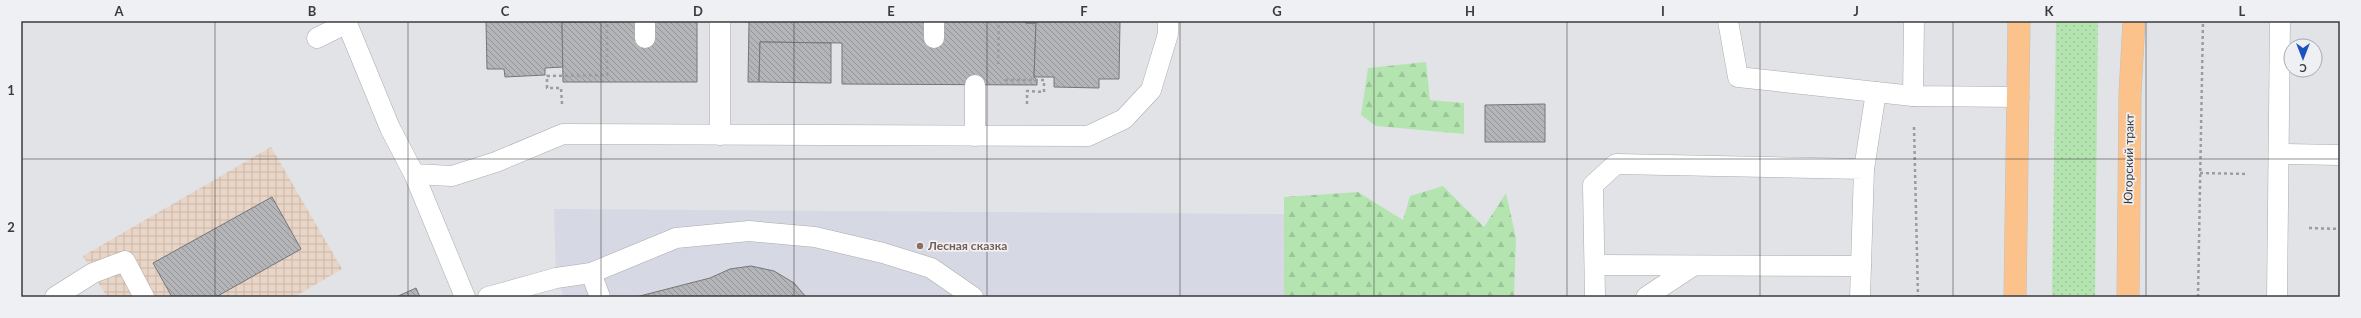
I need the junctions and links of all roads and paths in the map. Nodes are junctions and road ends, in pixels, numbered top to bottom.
1 (606, 21) edge
2 (720, 21) edge
3 (999, 21) edge
4 (1168, 21) edge
5 (1728, 21) edge
6 (1914, 21) edge
7 (2019, 21) edge
8 (2134, 21) edge
9 (2203, 21) edge
10 (2280, 21) edge
11 (347, 22) edge
12 (316, 38) dead end
13 (998, 66) dead end
14 (998, 80) dead end
15 (975, 85) dead end
16 (561, 88) dead end
17 (1027, 91) dead end
18 (1876, 92) junction
19 (1913, 96) junction
20 (2019, 97) junction
21 (720, 135) junction
22 (974, 136) junction
23 (2279, 154) junction
24 (2340, 155) edge
25 (1864, 169) junction
26 (414, 174) junction
27 (2308, 228) dead end
28 (2340, 229) edge
29 (1595, 265) junction
30 (1692, 266) junction
31 (1861, 266) junction
32 (590, 273) junction
33 (55, 297) edge
34 (144, 297) edge
35 (465, 297) edge
36 (488, 297) edge
37 (600, 297) edge
38 (973, 297) edge
39 (1595, 297) edge
40 (1646, 297) edge
41 (1860, 297) edge
42 (1918, 297) edge
43 (2015, 297) edge
44 (2128, 297) edge
45 (2198, 297) edge
46 (2278, 297) edge

1 - 16 path
2 - 21 lane
3 - 13 path
4 - 22 lane
5 - 18 lane
6 - 19 lane
7 - 20 main road
8 - 44 main road, Югорский тракт
9 - 45 path
10 - 23 lane
11 - 12 lane
11 - 26 lane
14 - 17 path
15 - 22 lane
18 - 19 lane
18 - 25 lane
19 - 20 lane
19 - 42 path
20 - 43 main road
21 - 22 lane
21 - 26 lane
23 - 24 lane
23 - 46 lane
25 - 29 lane
25 - 31 lane
26 - 35 lane
27 - 28 path
29 - 30 lane
29 - 39 lane
30 - 31 lane
30 - 40 lane
31 - 41 lane
32 - 36 lane
32 - 37 lane
32 - 38 lane
33 - 34 lane

